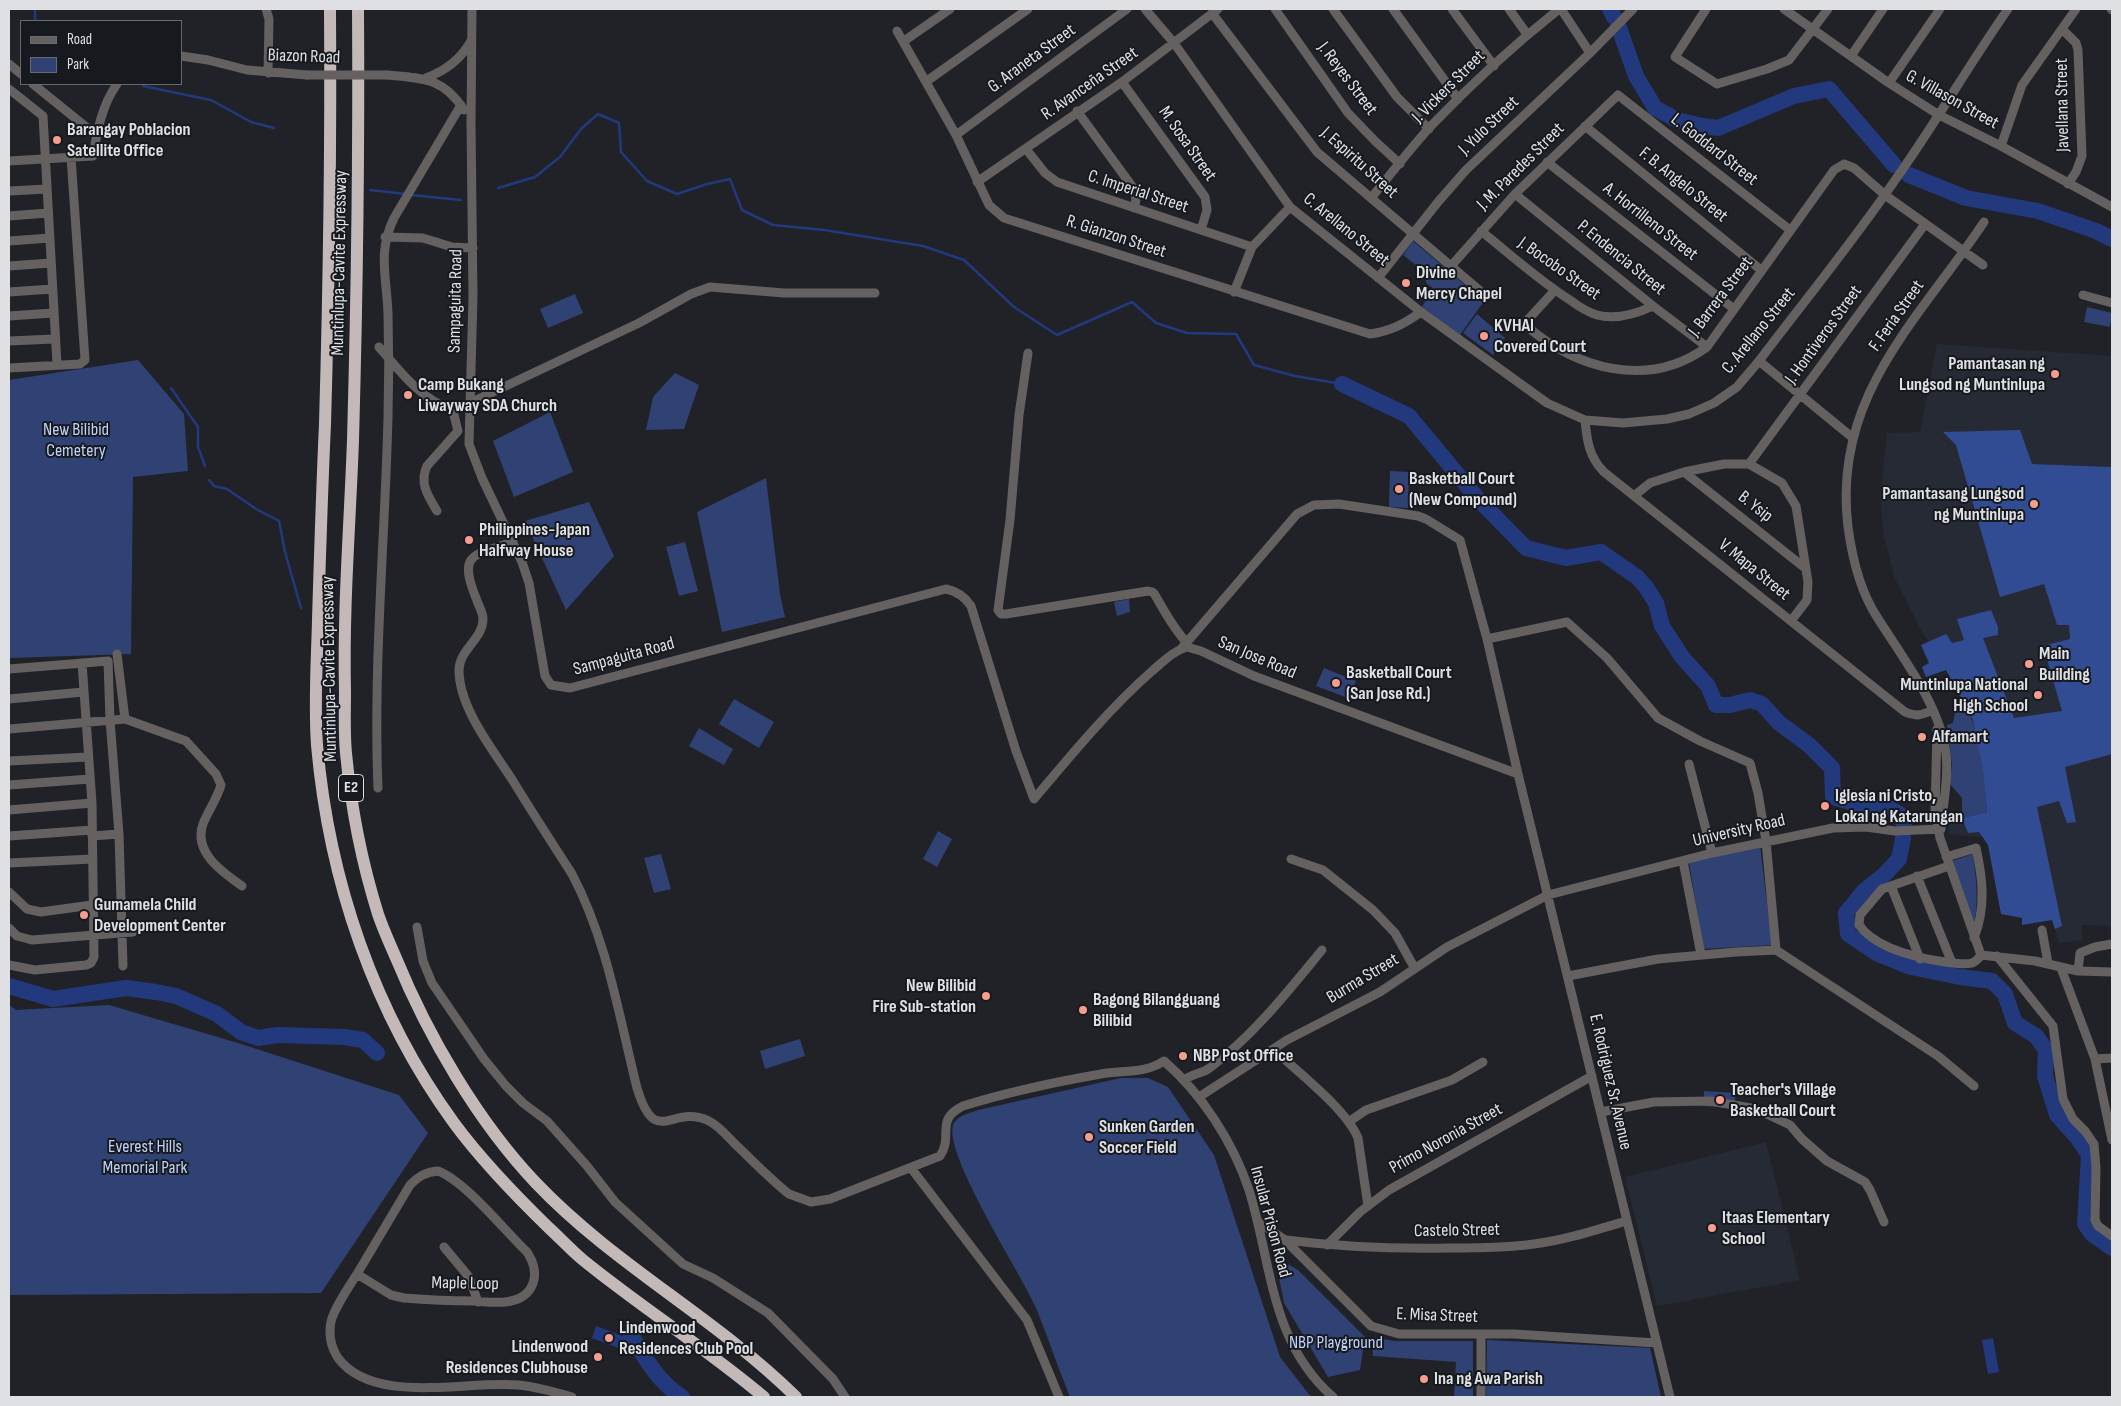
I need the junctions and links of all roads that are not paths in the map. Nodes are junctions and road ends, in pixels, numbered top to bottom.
1 (266, 9) edge
2 (330, 9) edge
3 (358, 9) edge
4 (472, 9) edge
5 (950, 9) edge
6 (1028, 9) edge
7 (1127, 9) edge
8 (1145, 9) edge
9 (1275, 9) edge
10 (1332, 9) edge
11 (1393, 9) edge
12 (1452, 9) edge
13 (1509, 9) edge
14 (1560, 9) edge
15 (1633, 9) edge
16 (1706, 9) edge
17 (1784, 9) edge
18 (1828, 9) edge
19 (1883, 9) edge
20 (1940, 9) edge
21 (2008, 9) edge
22 (2076, 9) edge
23 (1215, 11) edge
24 (2062, 29) junction
25 (1813, 30) junction
26 (897, 31) dead end
27 (1527, 34) junction
28 (472, 38) junction
29 (904, 41) junction
30 (1174, 43) junction
31 (1590, 53) junction
32 (182, 56) edge
33 (1851, 56) junction
34 (9, 64) edge
35 (1494, 66) junction
36 (20, 73) edge
37 (268, 73) junction
38 (426, 78) junction
39 (927, 81) junction
40 (1122, 82) junction
41 (1889, 83) junction
42 (35, 85) edge
43 (116, 85) edge
44 (9, 89) edge
45 (1618, 95) joint
46 (1458, 99) junction
47 (461, 105) junction
48 (1077, 111) junction
49 (1938, 114) junction
50 (471, 123) junction
51 (1585, 126) junction
52 (1428, 129) junction
53 (96, 135) junction
54 (956, 135) junction
55 (2001, 146) junction
56 (1026, 149) junction
57 (71, 157) junction
58 (45, 159) junction
59 (9, 161) edge
60 (1547, 162) junction
61 (1400, 164) junction
62 (977, 182) junction
63 (2068, 184) junction
64 (47, 189) junction
65 (9, 191) edge
66 (1515, 194) junction
67 (1885, 195) junction
68 (1371, 198) junction
69 (1290, 206) junction
70 (2112, 206) edge
71 (1134, 208) junction
72 (48, 214) junction
73 (9, 216) edge
74 (1984, 222) dead end
75 (1925, 224) junction
76 (1201, 230) junction
77 (1790, 230) junction
78 (1481, 231) junction
79 (1414, 233) junction
80 (385, 237) junction
81 (50, 238) junction
82 (9, 241) edge
83 (1252, 247) junction
84 (473, 248) junction
85 (1965, 252) junction
86 (51, 263) junction
87 (1983, 265) dead end
88 (9, 266) edge
89 (1452, 266) junction
90 (1761, 270) junction
91 (1378, 278) junction
92 (52, 289) junction
93 (1555, 290) junction
94 (9, 292) edge
95 (1234, 292) junction
96 (875, 294) dead end
97 (2083, 295) dead end
98 (1486, 296) dead end
99 (2112, 303) edge
100 (1653, 306) junction
101 (1734, 309) junction
102 (1421, 312) junction
103 (53, 313) junction
104 (9, 316) edge
105 (54, 339) junction
106 (9, 341) edge
107 (380, 347) dead end
108 (1708, 347) junction
109 (1028, 353) dead end
110 (388, 357) junction
111 (1759, 361) junction
112 (57, 364) junction
113 (9, 368) edge
114 (1800, 394) junction
115 (471, 403) junction
116 (453, 411) junction
117 (1585, 420) junction
118 (458, 431) junction
119 (470, 435) junction
120 (1853, 438) junction
121 (1749, 464) junction
122 (1684, 472) junction
123 (1635, 495) junction
124 (438, 510) dead end
125 (513, 542) junction
126 (1805, 568) junction
127 (1791, 621) junction
128 (1487, 639) junction
129 (1184, 646) junction
130 (117, 654) dead end
131 (82, 663) junction
132 (9, 668) edge
133 (84, 692) junction
134 (9, 699) edge
135 (1932, 710) junction
136 (110, 720) junction
137 (125, 720) junction
138 (85, 722) junction
139 (9, 729) edge
140 (88, 756) junction
141 (9, 761) edge
142 (1689, 764) dead end
143 (1518, 774) junction
144 (90, 779) junction
145 (9, 785) edge
146 (378, 788) dead end
147 (92, 803) junction
148 (9, 810) edge
149 (1939, 830) junction
150 (92, 833) junction
151 (119, 834) junction
152 (9, 836) edge
153 (1766, 841) junction
154 (1712, 853) junction
155 (93, 859) junction
156 (1291, 859) dead end
157 (1683, 861) junction
158 (1947, 862) junction
159 (9, 863) edge
160 (1918, 876) junction
161 (242, 886) dead end
162 (1890, 886) junction
163 (9, 892) edge
164 (1548, 894) junction
165 (92, 905) junction
166 (417, 927) dead end
167 (9, 928) edge
168 (2042, 930) dead end
169 (134, 932) dead end
170 (121, 934) junction
171 (93, 936) junction
172 (1974, 938) junction
173 (2112, 944) edge
174 (1322, 950) dead end
175 (1776, 950) junction
176 (1701, 955) junction
177 (1981, 955) junction
178 (1997, 956) junction
179 (1920, 958) junction
180 (1952, 963) junction
181 (2048, 963) junction
182 (9, 965) edge
183 (123, 966) dead end
184 (1414, 967) junction
185 (2061, 968) junction
186 (2078, 971) junction
187 (2112, 972) edge
188 (1568, 976) junction
189 (1274, 1049) junction
190 (2095, 1058) junction
191 (2112, 1058) edge
192 (1483, 1062) dead end
193 (1592, 1076) junction
194 (1184, 1080) junction
195 (1974, 1086) dead end
196 (1199, 1097) junction
197 (1601, 1112) junction
198 (1350, 1121) junction
199 (2112, 1140) edge
200 (911, 1168) junction
201 (1368, 1206) junction
202 (1256, 1221) junction
203 (1626, 1221) junction
204 (1884, 1222) dead end
205 (2112, 1236) edge
206 (1285, 1240) junction
207 (1328, 1245) junction
208 (444, 1247) dead end
209 (356, 1274) junction
210 (478, 1302) junction
211 (1482, 1335) junction
212 (1657, 1343) junction
213 (572, 1397) edge
214 (764, 1397) edge
215 (796, 1397) edge
216 (845, 1397) edge
217 (1059, 1397) edge
218 (1333, 1397) edge
219 (1481, 1397) edge
220 (1670, 1397) edge

1 - 37 street
2 - 214 highway, Muntinlupa-Cavite Expressway / E2
3 - 215 highway, Muntinlupa-Cavite Expressway / E2
4 - 28 street, Sampaguita Road
5 - 29 street
6 - 39 street
7 - 54 street, G. Araneta Street
8 - 30 street, C. Arellano Street
9 - 61 street, J. Reyes Street
10 - 52 street
11 - 46 street
12 - 35 street
13 - 27 street
14 - 27 street, J. Vickers Street
14 - 31 street
15 - 31 street, J. Yulo Street
16 - 25 street
17 - 25 street, G. Villason Street
18 - 25 street
19 - 33 street
20 - 41 street
21 - 49 street, C. Arellano Street
22 - 24 street
23 - 30 street, R. Avanceña Street
23 - 68 street, J. Espiritu Street
24 - 55 street
24 - 63 street, Javellana Street
25 - 33 street, G. Villason Street
26 - 29 street, R. Gianzon Street
27 - 35 street, J. Vickers Street
28 - 38 street
28 - 50 street, Sampaguita Road
29 - 39 street, R. Gianzon Street
30 - 40 street, R. Avanceña Street
30 - 69 street, C. Arellano Street
31 - 79 street, J. Yulo Street
32 - 37 street, Biazon Road
33 - 41 street, G. Villason Street
34 - 36 street
35 - 46 street, J. Vickers Street
37 - 38 street, Biazon Road, bridge
38 - 47 street
39 - 54 street, R. Gianzon Street
40 - 48 street, R. Avanceña Street
40 - 76 street, M. Sosa Street
41 - 49 street, G. Villason Street
42 - 53 street
43 - 53 street
44 - 58 street
45 - 51 street, J. M. Paredes Street
45 - 77 street, L. Goddard Street
46 - 52 street, J. Vickers Street
47 - 50 street
47 - 80 street
48 - 56 street, R. Avanceña Street
48 - 71 street
49 - 55 street, G. Villason Street
49 - 67 street, C. Arellano Street
50 - 84 street, Sampaguita Road
51 - 60 street, J. M. Paredes Street
51 - 90 street, F. B. Angelo Street
52 - 61 street, J. Vickers Street
53 - 57 street
54 - 62 street, R. Gianzon Street
55 - 63 street, G. Villason Street
56 - 62 street, R. Avanceña Street
56 - 71 street, C. Imperial Street
57 - 58 street
57 - 112 street
58 - 59 street
58 - 64 street
60 - 66 street, J. M. Paredes Street
60 - 101 street, A. Horrilleno Street
61 - 68 street, J. Vickers Street
62 - 95 street, R. Gianzon Street
63 - 70 street, G. Villason Street
64 - 65 street
64 - 72 street
66 - 78 street, J. M. Paredes Street
66 - 100 street, P. Endencia Street
67 - 75 street
67 - 77 street, J. Barrera Street
67 - 111 street, C. Arellano Street
68 - 79 street, J. Espiritu Street
69 - 83 street
69 - 91 street, C. Arellano Street
71 - 76 street, C. Imperial Street
72 - 73 street
72 - 81 street
74 - 85 street, F. Feria Street
75 - 85 street
75 - 114 street, J. Hontiveros Street
76 - 83 street, C. Imperial Street
77 - 90 street, J. Barrera Street
78 - 89 street, J. M. Paredes Street
78 - 93 street, J. Bocobo Street
79 - 89 street, J. Espiritu Street
79 - 91 street, J. Yulo Street
80 - 84 street
80 - 110 street
81 - 82 street
81 - 86 street
83 - 95 street
84 - 115 street, Sampaguita Road
85 - 87 street
85 - 120 street, F. Feria Street
86 - 88 street
86 - 92 street
89 - 98 street, J. Espiritu Street
90 - 101 street, J. Barrera Street
91 - 102 street, C. Arellano Street
92 - 94 street
92 - 103 street
93 - 100 street, J. Bocobo Street
93 - 108 street, J. Barrera Street
95 - 102 street, R. Gianzon Street
96 - 115 street
97 - 99 street
100 - 108 street, P. Endencia Street
101 - 108 street, J. Barrera Street
102 - 117 street, C. Arellano Street
103 - 104 street
103 - 105 street
105 - 106 street
105 - 112 street
107 - 110 street
109 - 129 street
110 - 116 street
110 - 146 street
111 - 114 street
111 - 117 street, C. Arellano Street
112 - 113 street
114 - 120 street
114 - 121 street, J. Hontiveros Street
115 - 116 street
115 - 119 street, Sampaguita Road
116 - 118 street
117 - 123 street, V. Mapa Street
118 - 119 street
118 - 124 street
119 - 125 street, Sampaguita Road
120 - 135 street, F. Feria Street
121 - 122 street
121 - 126 street
122 - 123 street
122 - 126 street, B. Ysip
123 - 127 street, V. Mapa Street
125 - 129 street, Sampaguita Road
125 - 200 street
126 - 127 street
127 - 135 street, V. Mapa Street
128 - 129 street, E. Rodriguez Sr. Avenue
128 - 143 street, E. Rodriguez Sr. Avenue
128 - 153 street
129 - 143 street, San Jose Road
130 - 137 street
131 - 132 street
131 - 133 street
131 - 136 street
133 - 134 street
133 - 138 street
135 - 149 street, F. Feria Street
136 - 137 street
136 - 138 street
136 - 151 street
137 - 161 street
138 - 139 street
138 - 140 street
140 - 141 street
140 - 144 street
142 - 154 street
143 - 164 street, E. Rodriguez Sr. Avenue
144 - 145 street
144 - 147 street
147 - 148 street
147 - 150 street
149 - 153 street, University Road
149 - 158 street
150 - 151 street
150 - 152 street
150 - 155 street
151 - 170 street
153 - 154 street, University Road
153 - 175 street
154 - 157 street, University Road
155 - 159 street
155 - 165 street
156 - 184 street
157 - 164 street, University Road
157 - 176 street
158 - 160 street
158 - 172 street
158 - 172 street
160 - 162 street
160 - 180 street
162 - 179 street
162 - 179 street
163 - 165 street
164 - 184 street, Burma Street
164 - 188 street, E. Rodriguez Sr. Avenue
165 - 171 street
166 - 216 street
167 - 171 street
168 - 181 street
169 - 170 street
170 - 171 street
170 - 183 street
171 - 182 street
172 - 177 street
173 - 186 street
174 - 194 street
175 - 176 street
175 - 195 street
176 - 188 street
177 - 178 street
177 - 180 street
178 - 181 street
178 - 205 street
179 - 180 street
181 - 185 street
184 - 189 street, Burma Street
185 - 186 street
185 - 190 street
186 - 187 street
188 - 193 street, E. Rodriguez Sr. Avenue
189 - 196 street, Burma Street
189 - 198 street
190 - 191 street
190 - 199 street
192 - 198 street
193 - 197 street, E. Rodriguez Sr. Avenue
193 - 201 street, Primo Noronia Street
194 - 196 street, Insular Prison Road
194 - 200 street, Insular Prison Road
196 - 202 street, Insular Prison Road
197 - 203 street, E. Rodriguez Sr. Avenue
197 - 204 street
198 - 201 street
200 - 217 street
201 - 207 street, Primo Noronia Street
202 - 206 street, E. Misa Street
202 - 218 street, Insular Prison Road
203 - 207 street, Castelo Street
203 - 212 street, E. Rodriguez Sr. Avenue
206 - 207 street, Castelo Street
206 - 211 street, E. Misa Street
208 - 210 street
209 - 210 street, Maple Loop
209 - 210 street, Maple Loop
209 - 213 street
211 - 212 street, E. Misa Street
211 - 219 street
212 - 220 street, E. Rodriguez Sr. Avenue

